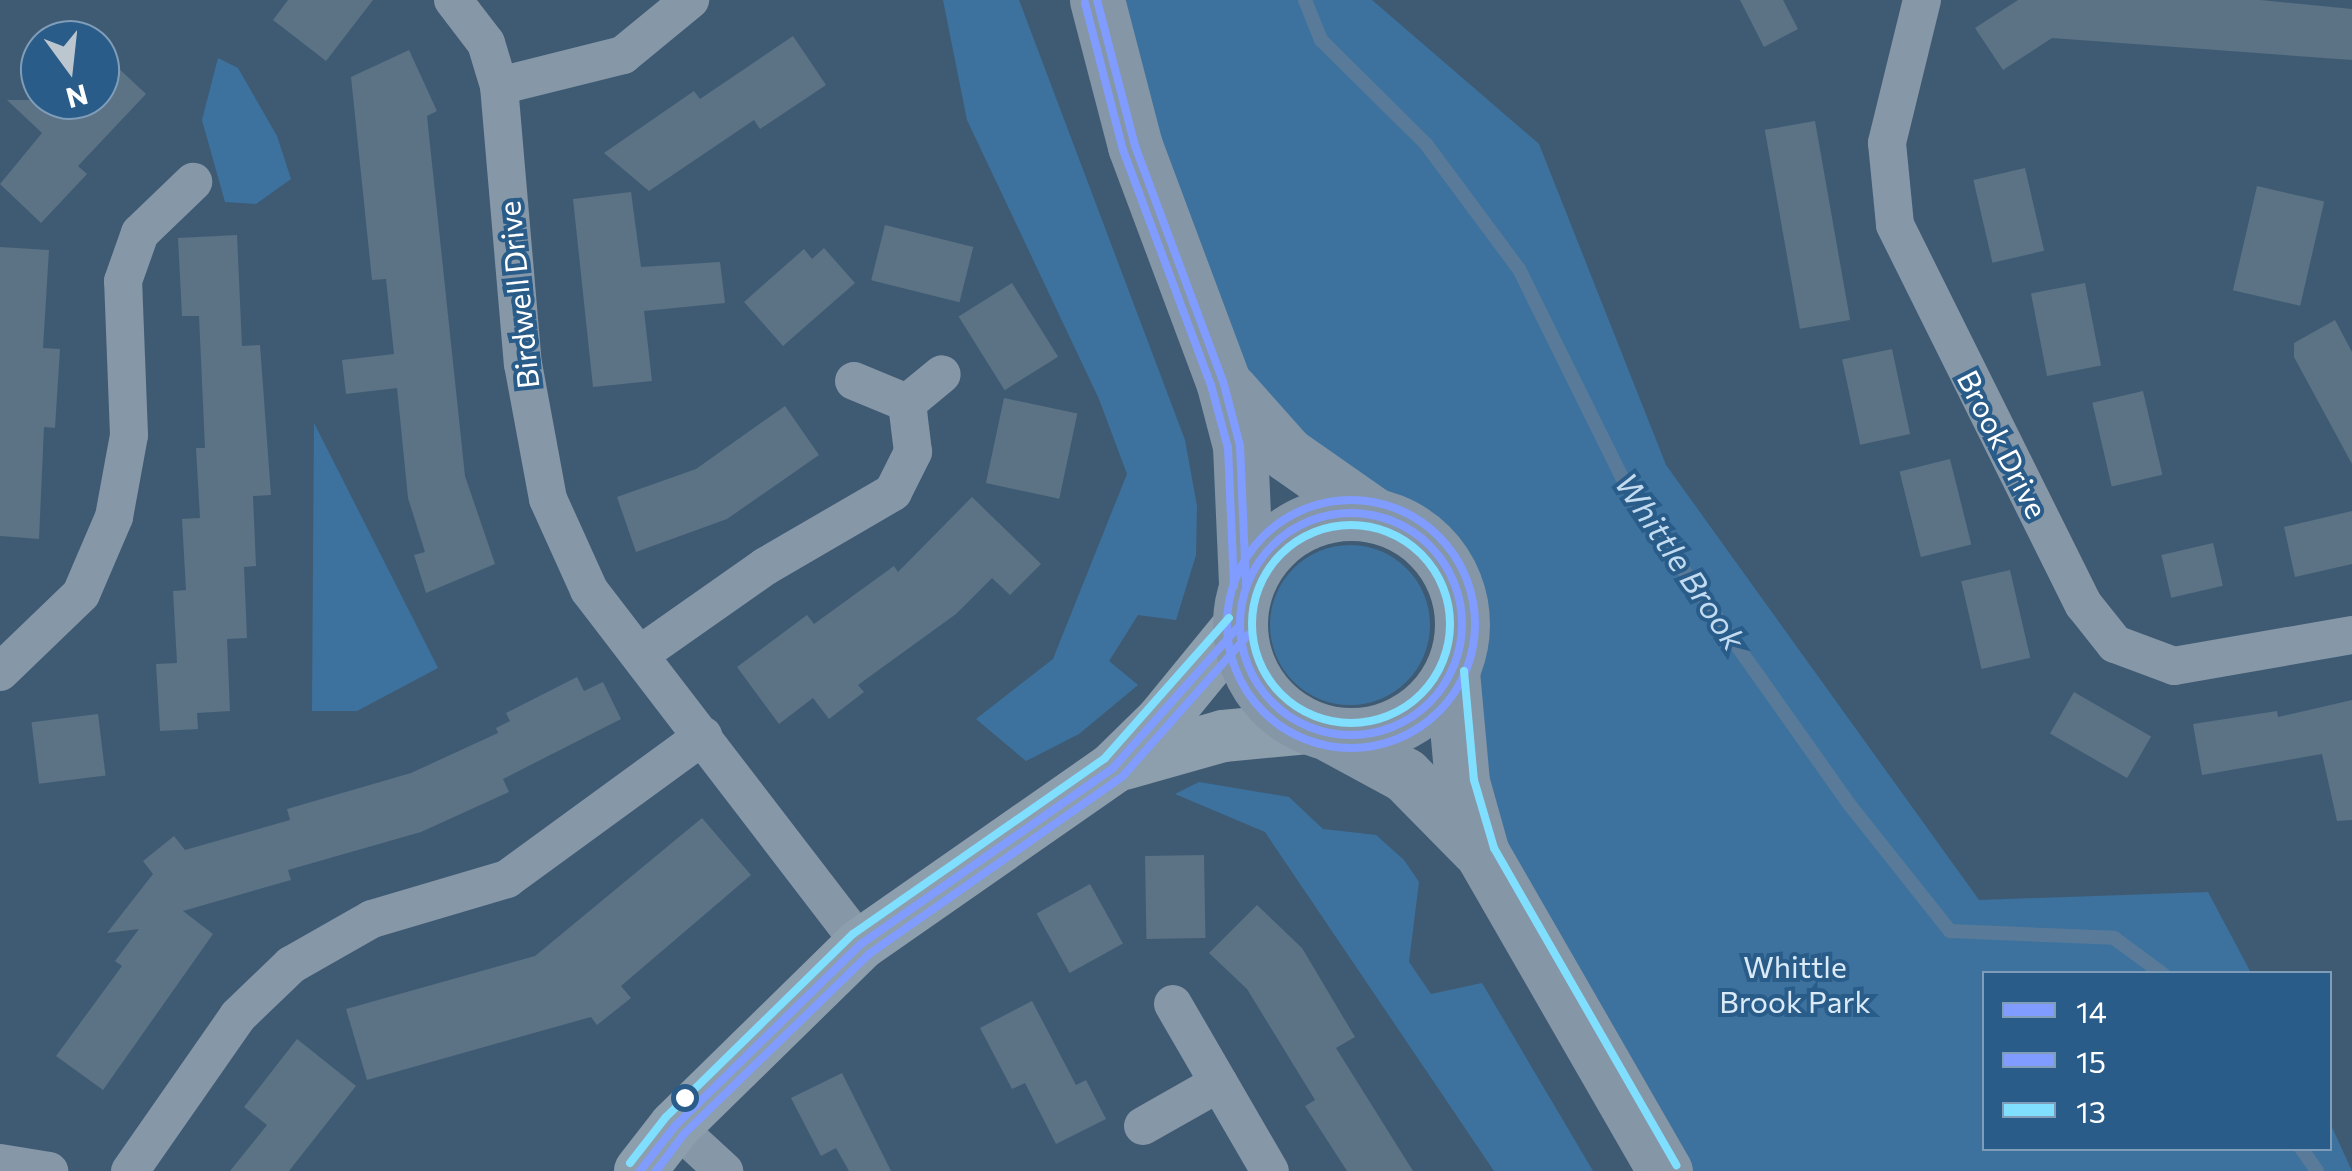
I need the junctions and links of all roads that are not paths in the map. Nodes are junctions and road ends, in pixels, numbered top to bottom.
1 (453, 0) edge
2 (690, 0) edge
3 (1096, 0) edge
4 (1922, 0) edge
5 (499, 86) junction
6 (193, 182) dead end
7 (942, 374) dead end
8 (854, 381) dead end
9 (1223, 381) junction
10 (907, 403) junction
11 (1374, 515) junction
12 (1242, 606) junction
13 (2352, 635) edge
14 (642, 653) junction
15 (0, 672) edge
16 (1452, 672) junction
17 (1320, 732) junction
18 (703, 736) junction
19 (1113, 768) junction
20 (1482, 853) junction
21 (861, 944) junction
22 (1173, 1004) dead end
23 (1219, 1083) junction
24 (676, 1126) junction
25 (1143, 1126) dead end
26 (0, 1163) edge
27 (49, 1171) edge
28 (130, 1171) edge
29 (640, 1171) edge
30 (724, 1171) edge
31 (1270, 1171) edge
32 (1666, 1171) edge

1 - 5 street, Birdwell Drive
2 - 5 street
3 - 9 main road
4 - 13 street, Brook Drive
5 - 14 street, Birdwell Drive
6 - 15 street
7 - 10 street
8 - 10 street
9 - 11 main road
9 - 12 main road
10 - 14 street
11 - 12 main road
11 - 16 main road
12 - 17 main road
12 - 19 street
14 - 18 street, Birdwell Drive
16 - 17 main road
16 - 20 main road
17 - 19 street
17 - 20 main road
18 - 21 street, Birdwell Drive
18 - 28 street
19 - 21 street
20 - 32 main road
21 - 24 street
22 - 23 street
23 - 25 street
23 - 31 street
24 - 29 street
24 - 30 street
26 - 27 street

